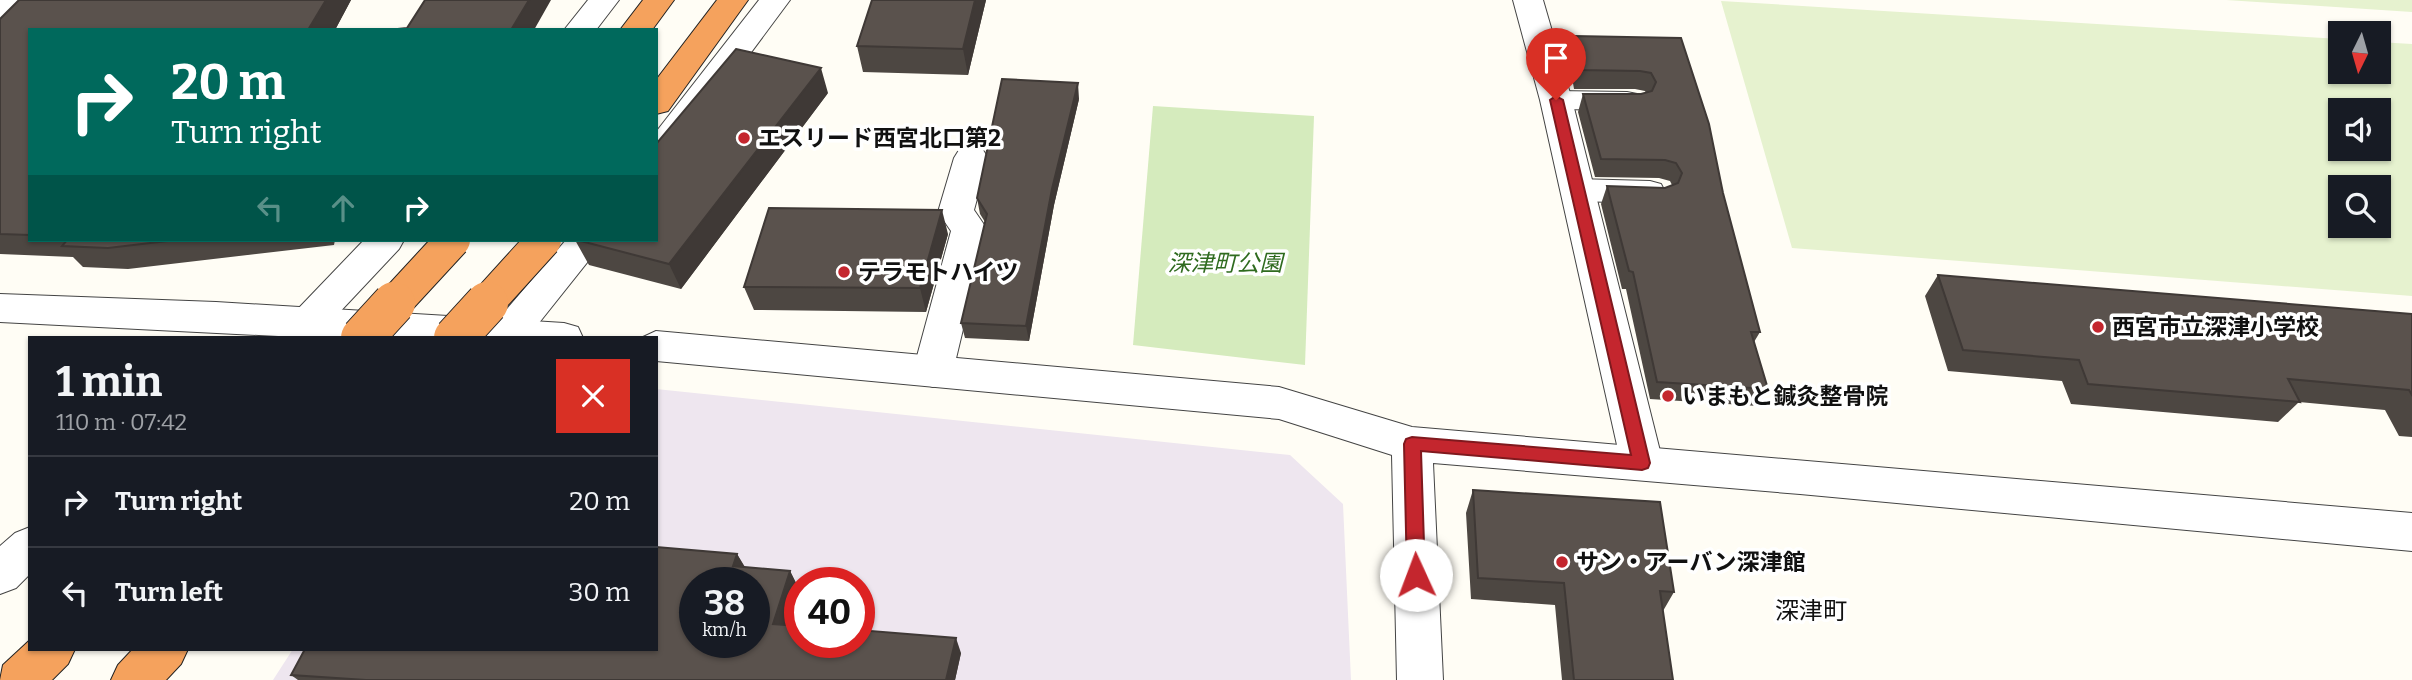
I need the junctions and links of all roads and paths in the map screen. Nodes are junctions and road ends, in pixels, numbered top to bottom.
1 (13, 0) edge
2 (659, 0) edge
3 (733, 0) edge
4 (775, 0) edge
5 (1528, 0) edge
6 (0, 14) edge
7 (637, 28) edge
8 (658, 100) edge
9 (1556, 100) junction
10 (1634, 101) edge
11 (658, 153) edge
12 (971, 158) dead end
13 (1576, 190) junction
14 (1658, 192) edge
15 (384, 242) edge
16 (451, 242) edge
17 (542, 242) edge
18 (585, 242) edge
19 (0, 308) edge
20 (307, 322) junction
21 (209, 327) edge
22 (509, 333) junction
23 (364, 336) edge
24 (457, 336) edge
25 (542, 336) edge
26 (658, 346) edge
27 (933, 372) junction
28 (1412, 444) junction
29 (1642, 463) junction
30 (2412, 532) edge
31 (28, 548) edge
32 (0, 574) edge
33 (50, 651) edge
34 (163, 651) edge
35 (19, 680) edge
36 (134, 680) edge
37 (1420, 680) edge

1 - 6 street
2 - 7 highway
3 - 8 highway
4 - 11 street
5 - 9 street
9 - 10 lane
9 - 13 street
12 - 27 street
13 - 14 lane
13 - 29 street
15 - 20 street
16 - 23 highway, bridge
17 - 24 highway, bridge
18 - 22 street
19 - 21 street
20 - 21 street
20 - 22 street
22 - 25 street
26 - 27 street
27 - 28 street
28 - 29 street
28 - 37 street
29 - 30 street
31 - 32 street
33 - 35 highway
34 - 36 highway

